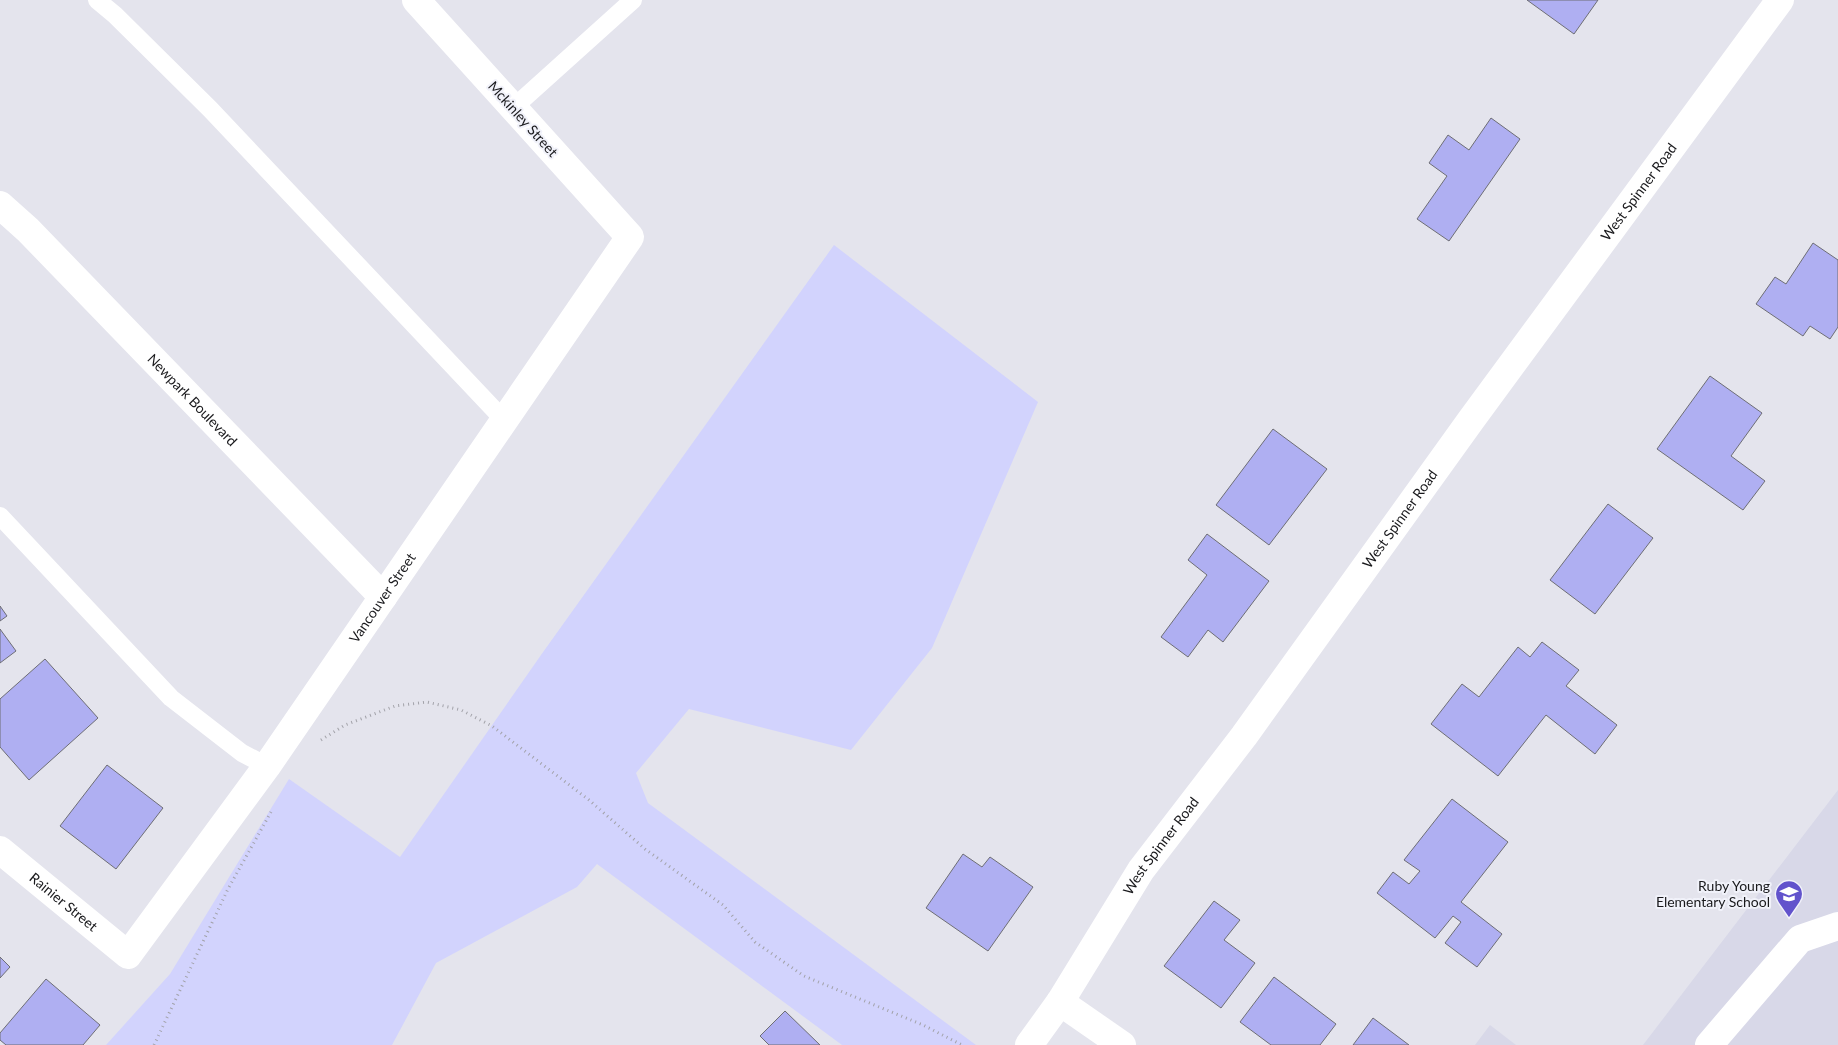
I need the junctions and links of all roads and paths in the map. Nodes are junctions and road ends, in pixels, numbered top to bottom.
1 (97, 0) edge
2 (416, 0) edge
3 (633, 0) edge
4 (1780, 0) edge
5 (513, 108) junction
6 (0, 205) edge
7 (630, 237) joint
8 (504, 420) junction
9 (0, 516) edge
10 (383, 597) junction
11 (320, 740) dead end
12 (267, 766) junction
13 (276, 804) dead end
14 (0, 850) edge
15 (1838, 926) edge
16 (128, 955) joint
17 (1060, 1002) junction
18 (154, 1045) edge
19 (962, 1045) edge
20 (1029, 1045) edge
21 (1122, 1045) edge
22 (1708, 1045) edge

1 - 8 lane
2 - 5 street, Mckinley Street
3 - 5 lane
4 - 17 street, West Spinner Road
5 - 7 street, Mckinley Street
6 - 10 street, Newpark Boulevard
7 - 8 street, Vancouver Street
8 - 10 street, Vancouver Street
9 - 12 lane
10 - 12 street, Vancouver Street
11 - 19 path
12 - 16 street, Vancouver Street
13 - 18 path
14 - 16 street, Rainier Street
15 - 22 street
17 - 20 street, West Spinner Road
17 - 21 street

